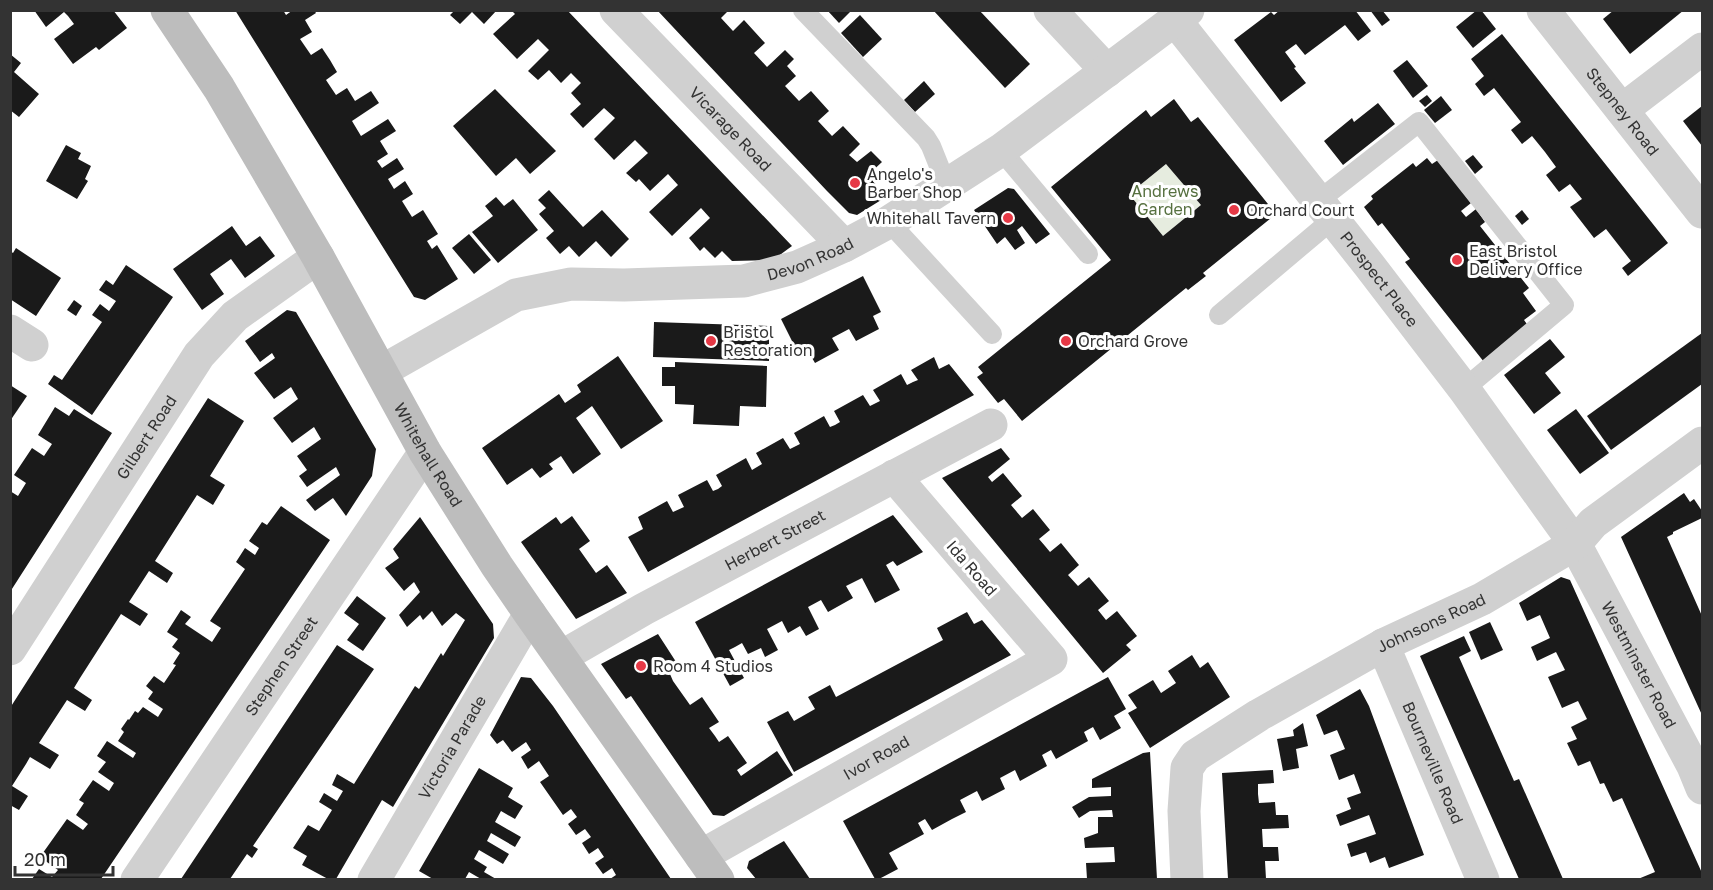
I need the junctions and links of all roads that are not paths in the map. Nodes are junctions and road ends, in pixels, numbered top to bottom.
1 (167, 10) edge
2 (616, 10) edge
3 (803, 10) edge
4 (1050, 10) edge
5 (1543, 10) edge
6 (1182, 15) edge
7 (1702, 49) edge
8 (1107, 71) junction
9 (1622, 110) junction
10 (1001, 150) junction
11 (946, 186) junction
12 (1326, 210) junction
13 (1702, 212) edge
14 (889, 222) junction
15 (844, 246) junction
16 (1088, 254) dead end
17 (318, 257) junction
18 (1219, 315) dead end
19 (992, 334) dead end
20 (382, 371) junction
21 (1464, 388) junction
22 (991, 425) dead end
23 (1702, 443) edge
24 (425, 452) junction
25 (894, 476) junction
26 (1575, 544) junction
27 (530, 614) junction
28 (15, 632) edge
29 (1383, 645) junction
30 (561, 657) junction
31 (1051, 659) joint
32 (1699, 772) edge
33 (709, 868) edge
34 (137, 879) edge
35 (374, 879) edge
36 (1187, 879) edge
37 (1483, 879) edge

1 - 17 main road, Whitehall Road
2 - 15 street, Vicarage Road
3 - 11 lane
4 - 8 street
5 - 9 street, Stepney Road
6 - 8 street, Devon Road
6 - 12 street, Prospect Place
7 - 9 street
8 - 10 street, Devon Road
9 - 13 street, Stepney Road
10 - 11 street, Devon Road
10 - 16 lane
11 - 14 street, Devon Road
12 - 18 lane
12 - 21 street, Prospect Place
12 - 21 lane
14 - 15 street, Devon Road
14 - 19 lane
15 - 20 street, Devon Road
17 - 20 main road, Whitehall Road
17 - 28 street, Gilbert Road
20 - 24 main road, Whitehall Road
21 - 26 street, Prospect Place
22 - 25 street, Herbert Street
23 - 26 street, Johnsons Road
24 - 27 main road, Whitehall Road
24 - 34 street, Stephen Street
25 - 30 street, Herbert Street
25 - 31 street, Ida Road
26 - 29 street, Johnsons Road
26 - 32 street, Westminster Road
27 - 30 main road, Whitehall Road
27 - 35 street, Victoria Parade
29 - 36 street, Johnsons Road
29 - 37 street, Bourneville Road
30 - 33 main road, Whitehall Road
31 - 33 street, Ivor Road

